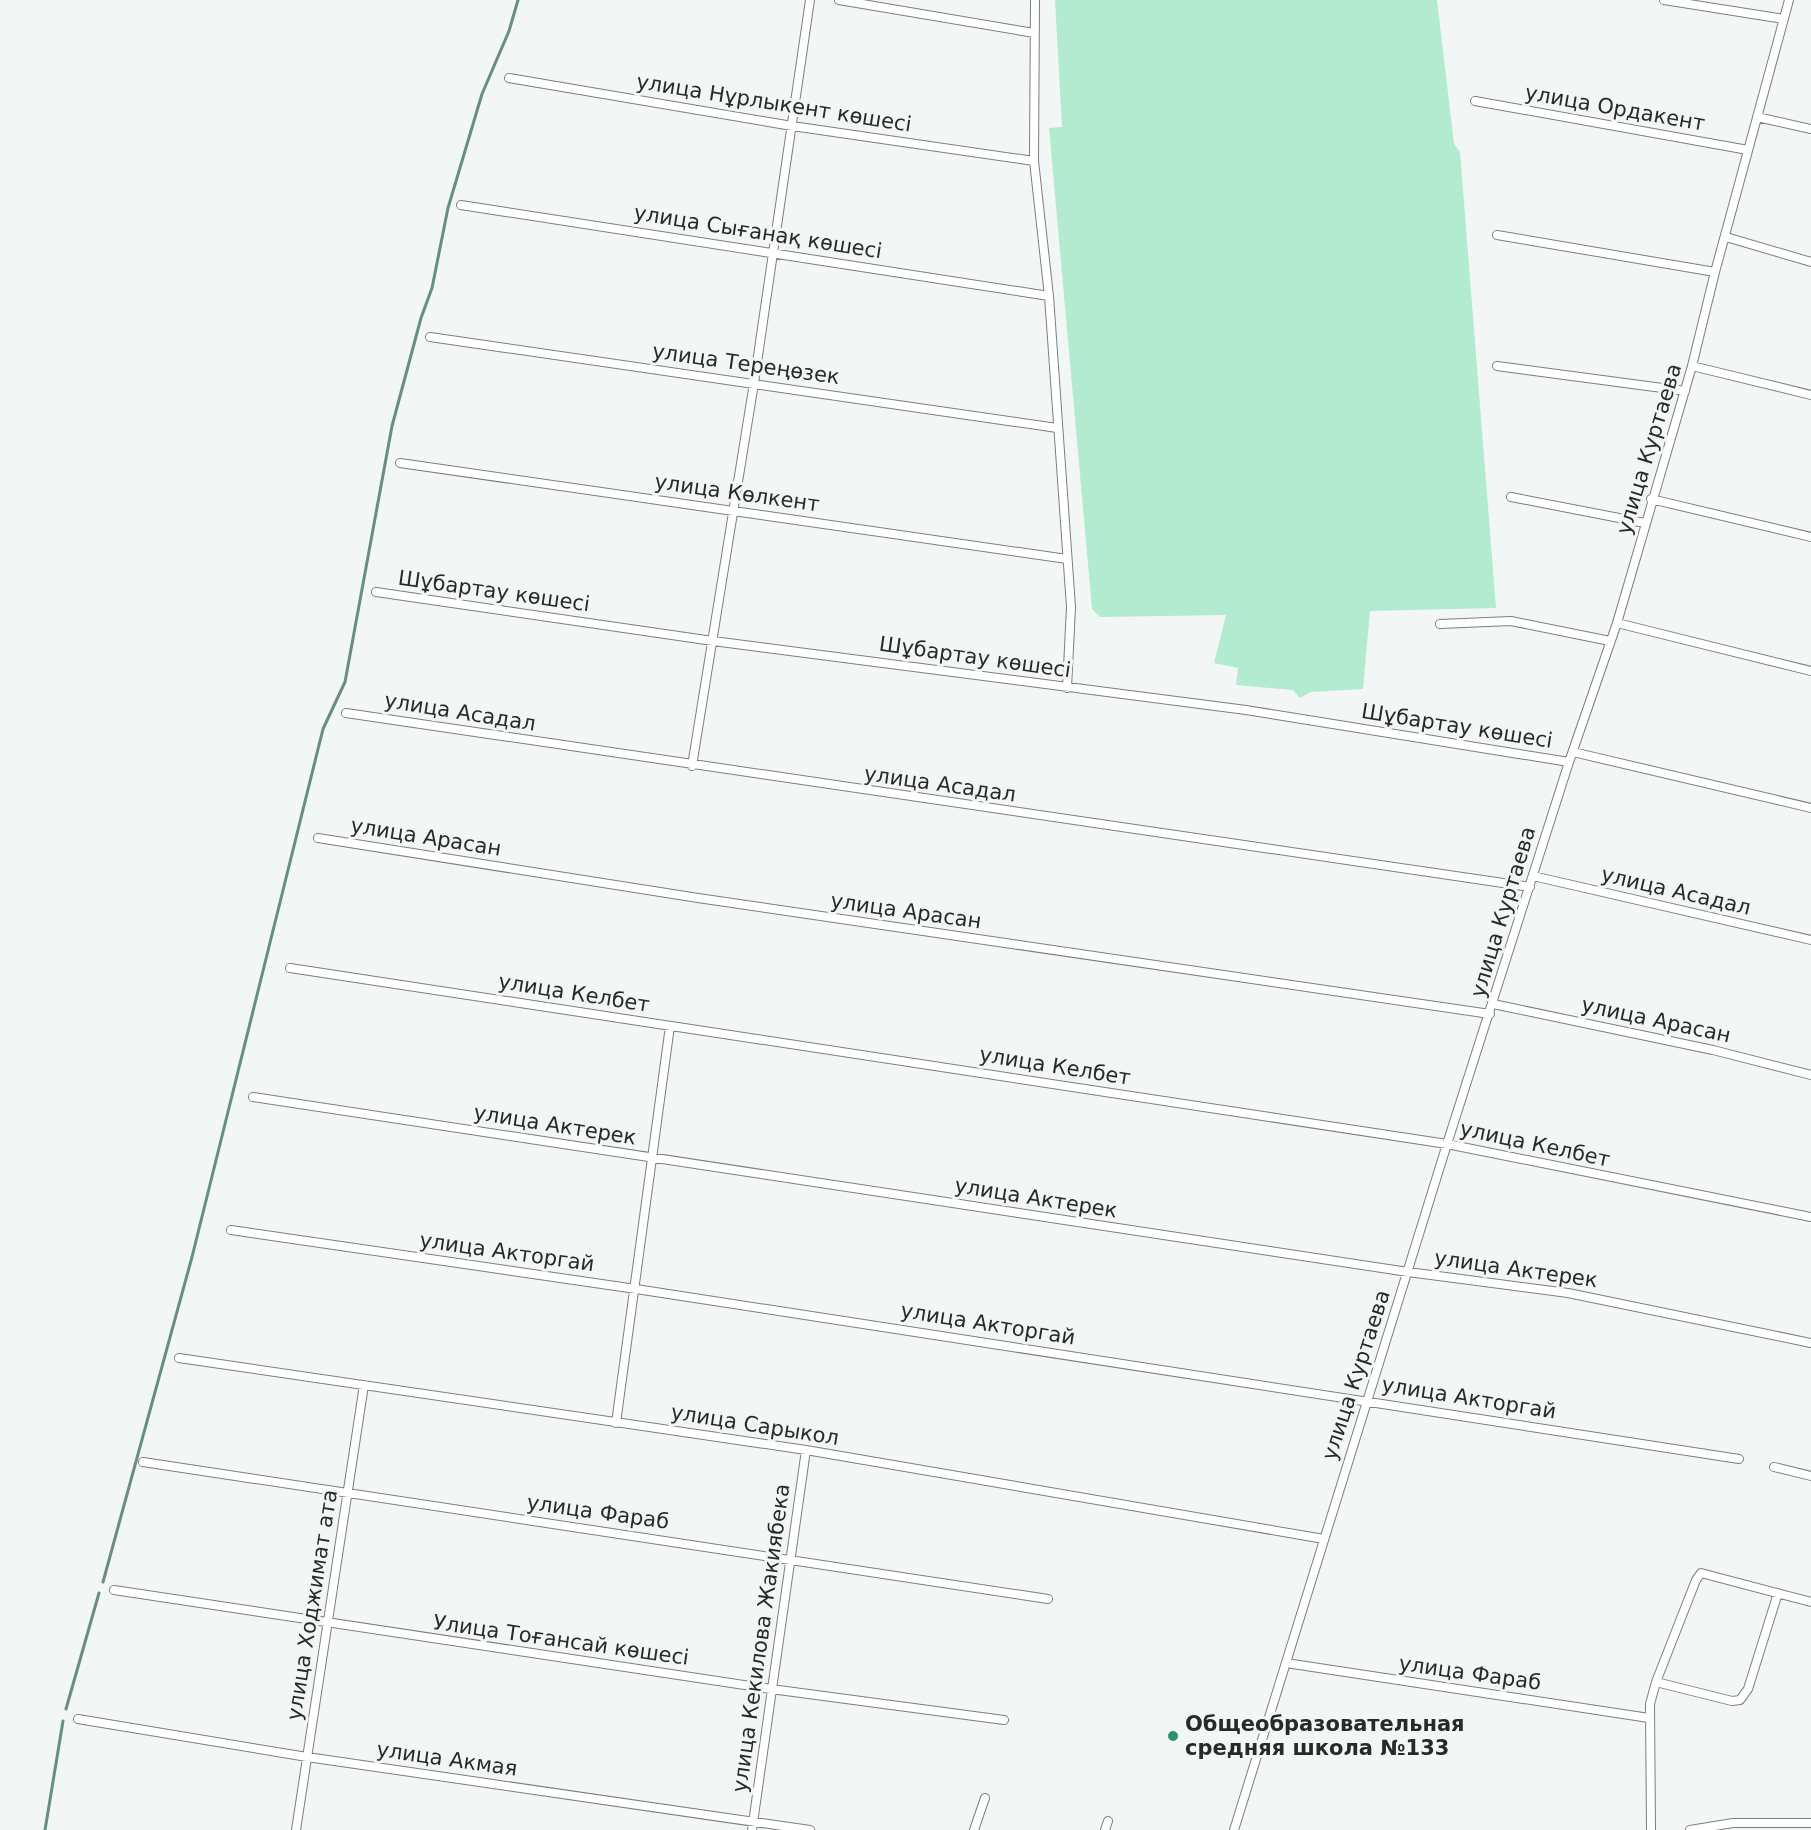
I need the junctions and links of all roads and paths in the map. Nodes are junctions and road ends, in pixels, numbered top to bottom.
1 (810, 0) edge
2 (839, 0) edge
3 (1035, 0) edge
4 (1664, 0) edge
5 (1789, 0) edge
6 (1784, 19) junction
7 (1034, 33) junction
8 (509, 78) dead end
9 (1474, 101) dead end
10 (1757, 117) junction
11 (792, 126) junction
12 (1811, 129) edge
13 (1748, 150) junction
14 (1034, 161) junction
15 (461, 205) dead end
16 (1497, 235) dead end
17 (1726, 237) junction
18 (773, 253) junction
19 (1811, 262) edge
20 (1715, 272) junction
21 (1049, 296) junction
22 (430, 337) dead end
23 (1497, 366) dead end
24 (1692, 366) junction
25 (754, 384) junction
26 (1685, 391) junction
27 (1811, 395) edge
28 (1057, 428) junction
29 (400, 463) dead end
30 (1511, 497) dead end
31 (1651, 499) junction
32 (734, 511) junction
33 (1645, 523) junction
34 (1811, 537) edge
35 (1067, 559) junction
36 (376, 592) dead end
37 (1617, 623) junction
38 (1440, 624) dead end
39 (713, 640) junction
40 (1610, 641) junction
41 (1811, 670) edge
42 (1067, 688) junction
43 (346, 713) dead end
44 (1573, 752) junction
45 (1569, 762) junction
46 (692, 766) junction
47 (1811, 808) edge
48 (318, 838) dead end
49 (1533, 876) junction
50 (1530, 888) junction
51 (1811, 940) edge
52 (290, 968) dead end
53 (1493, 1004) junction
54 (1490, 1014) junction
55 (670, 1026) junction
56 (1811, 1075) edge
57 (253, 1096) dead end
58 (1447, 1144) junction
59 (652, 1158) junction
60 (1811, 1217) edge
61 (231, 1230) dead end
62 (1408, 1272) junction
63 (636, 1289) junction
64 (1811, 1343) edge
65 (179, 1358) dead end
66 (364, 1385) junction
67 (1366, 1401) junction
68 (616, 1423) junction
69 (806, 1450) junction
70 (1739, 1459) dead end
71 (143, 1462) dead end
72 (1774, 1467) dead end
73 (1811, 1476) edge
74 (348, 1493) junction
75 (1324, 1539) junction
76 (790, 1558) junction
77 (114, 1590) dead end
78 (1778, 1593) junction
79 (1048, 1599) dead end
80 (1811, 1602) edge
81 (329, 1623) junction
82 (1286, 1664) junction
83 (1656, 1682) junction
84 (771, 1689) junction
85 (1650, 1718) junction
86 (78, 1719) dead end
87 (1004, 1720) dead end
88 (307, 1757) junction
89 (985, 1798) dead end
90 (1108, 1821) dead end
91 (1811, 1823) edge
92 (752, 1826) edge
93 (296, 1830) edge
94 (810, 1830) edge
95 (974, 1830) edge
96 (1105, 1830) edge
97 (1234, 1830) edge
98 (1650, 1830) edge
99 (1689, 1830) edge

1 - 11 street
2 - 7 street
3 - 7 street
4 - 6 street
5 - 6 street, улица Куртаева
6 - 10 street, улица Куртаева
7 - 14 street
8 - 11 street, улица Нұрлыкент көшесі
9 - 13 street, улица Ордакент
10 - 12 street
10 - 13 street, улица Куртаева
11 - 14 street, улица Нұрлыкент көшесі
11 - 18 street
13 - 17 street, улица Куртаева
14 - 21 street
15 - 18 street, улица Сығанақ көшесі
16 - 20 street
17 - 19 street
17 - 20 street, улица Куртаева
18 - 21 street, улица Сығанақ көшесі
18 - 25 street
20 - 24 street, улица Куртаева
21 - 28 street
22 - 25 street, улица Тереңөзек
23 - 26 street
24 - 26 street, улица Куртаева
24 - 27 street
25 - 28 street, улица Тереңөзек
25 - 32 street
26 - 31 street, улица Куртаева
28 - 35 street
29 - 32 street, улица Көлкент
30 - 33 street
31 - 33 street, улица Куртаева
31 - 34 street
32 - 35 street, улица Көлкент
32 - 39 street
33 - 37 street, улица Куртаева
35 - 42 street
36 - 39 street, Шұбартау көшесі
37 - 40 street, улица Куртаева
37 - 41 street
38 - 40 street
39 - 42 street, Шұбартау көшесі
39 - 46 street
40 - 44 street, улица Куртаева
42 - 45 street, Шұбартау көшесі
43 - 46 street, улица Асадал
44 - 45 street, улица Куртаева
44 - 47 street, Шұбартау көшесі
45 - 49 street, улица Куртаева
46 - 50 street, улица Асадал
48 - 54 street, улица Арасан
49 - 50 street, улица Куртаева
49 - 51 street, улица Асадал
50 - 53 street, улица Куртаева
52 - 55 street, улица Келбет
53 - 54 street, улица Куртаева
53 - 56 street, улица Арасан
54 - 58 street, улица Куртаева
55 - 58 street, улица Келбет
55 - 59 street
57 - 59 street, улица Актерек
58 - 60 street, улица Келбет
58 - 62 street, улица Куртаева
59 - 62 street, улица Актерек
59 - 63 street
61 - 63 street, улица Акторгай
62 - 64 street, улица Актерек
62 - 67 street, улица Куртаева
63 - 67 street, улица Акторгай
63 - 68 street
65 - 66 street, улица Сарыкол
66 - 68 street, улица Сарыкол
66 - 74 street, улица Ходжимат ата
67 - 70 street, улица Акторгай
67 - 75 street, улица Куртаева
68 - 69 street, улица Сарыкол
69 - 75 street, улица Сарыкол
69 - 76 street, улица Кекилова Жакиябека
71 - 74 street, улица Фараб
72 - 73 street
74 - 76 street, улица Фараб
74 - 81 street, улица Ходжимат ата
75 - 82 street, улица Куртаева
76 - 79 street, улица Фараб
76 - 84 street, улица Кекилова Жакиябека
77 - 81 street, Улица Тоғансай көшесі
78 - 80 street
78 - 83 street
78 - 83 street
81 - 84 street, Улица Тоғансай көшесі
81 - 88 street, улица Ходжимат ата
82 - 85 street, улица Фараб
82 - 97 street, улица Куртаева
83 - 85 street
84 - 87 street, Улица Тоғансай көшесі
84 - 92 street, улица Кекилова Жакиябека
85 - 98 street
86 - 88 street, улица Акмая
88 - 92 street, улица Акмая
88 - 93 street, улица Ходжимат ата
89 - 95 street
90 - 96 street
91 - 99 street
92 - 94 street, улица Акмая

